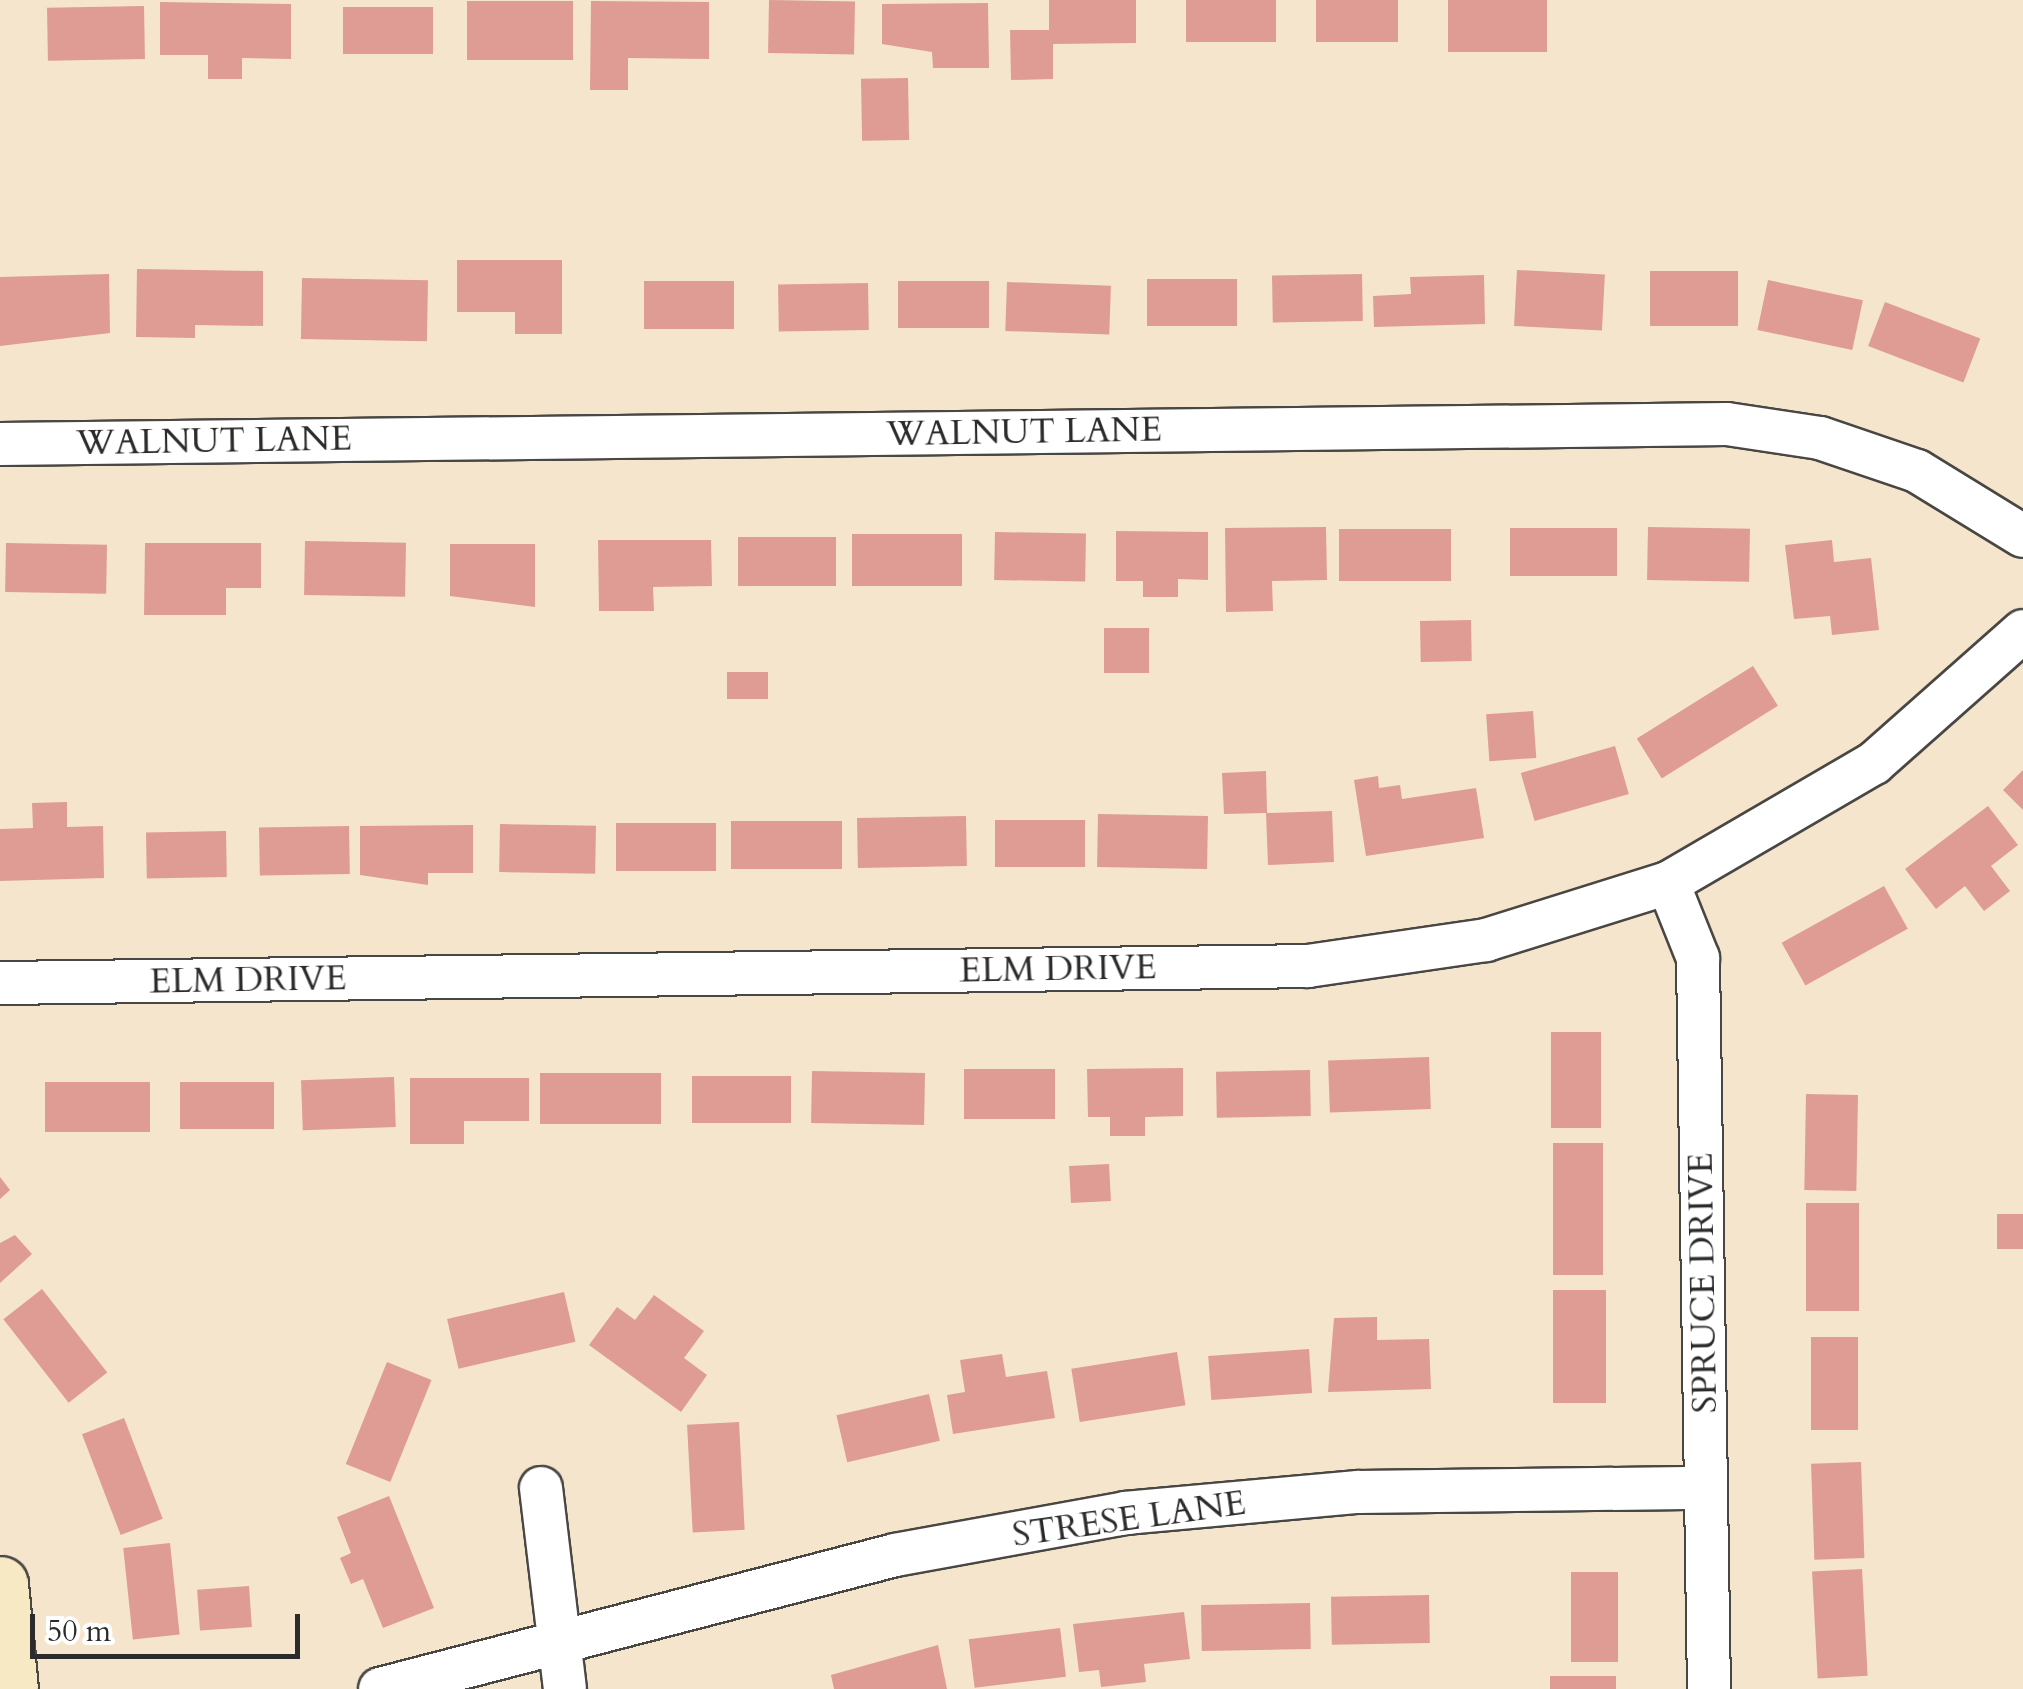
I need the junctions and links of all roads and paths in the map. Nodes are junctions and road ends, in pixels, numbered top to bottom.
1 (0, 444) edge
2 (2023, 536) edge
3 (2023, 631) edge
4 (1668, 883) junction
5 (0, 983) edge
6 (542, 1488) dead end
7 (1706, 1488) junction
8 (0, 1584) edge
9 (564, 1643) junction
10 (10, 1689) edge
11 (380, 1689) edge
12 (565, 1689) edge
13 (1709, 1689) edge

1 - 2 street, WALNUT LANE
3 - 4 street, ELM DRIVE
4 - 5 street, ELM DRIVE
4 - 7 street, SPRUCE DRIVE
6 - 9 street
7 - 9 street, STRESE LANE
7 - 13 street, SPRUCE DRIVE
8 - 10 street
9 - 11 street, STRESE LANE
9 - 12 street

